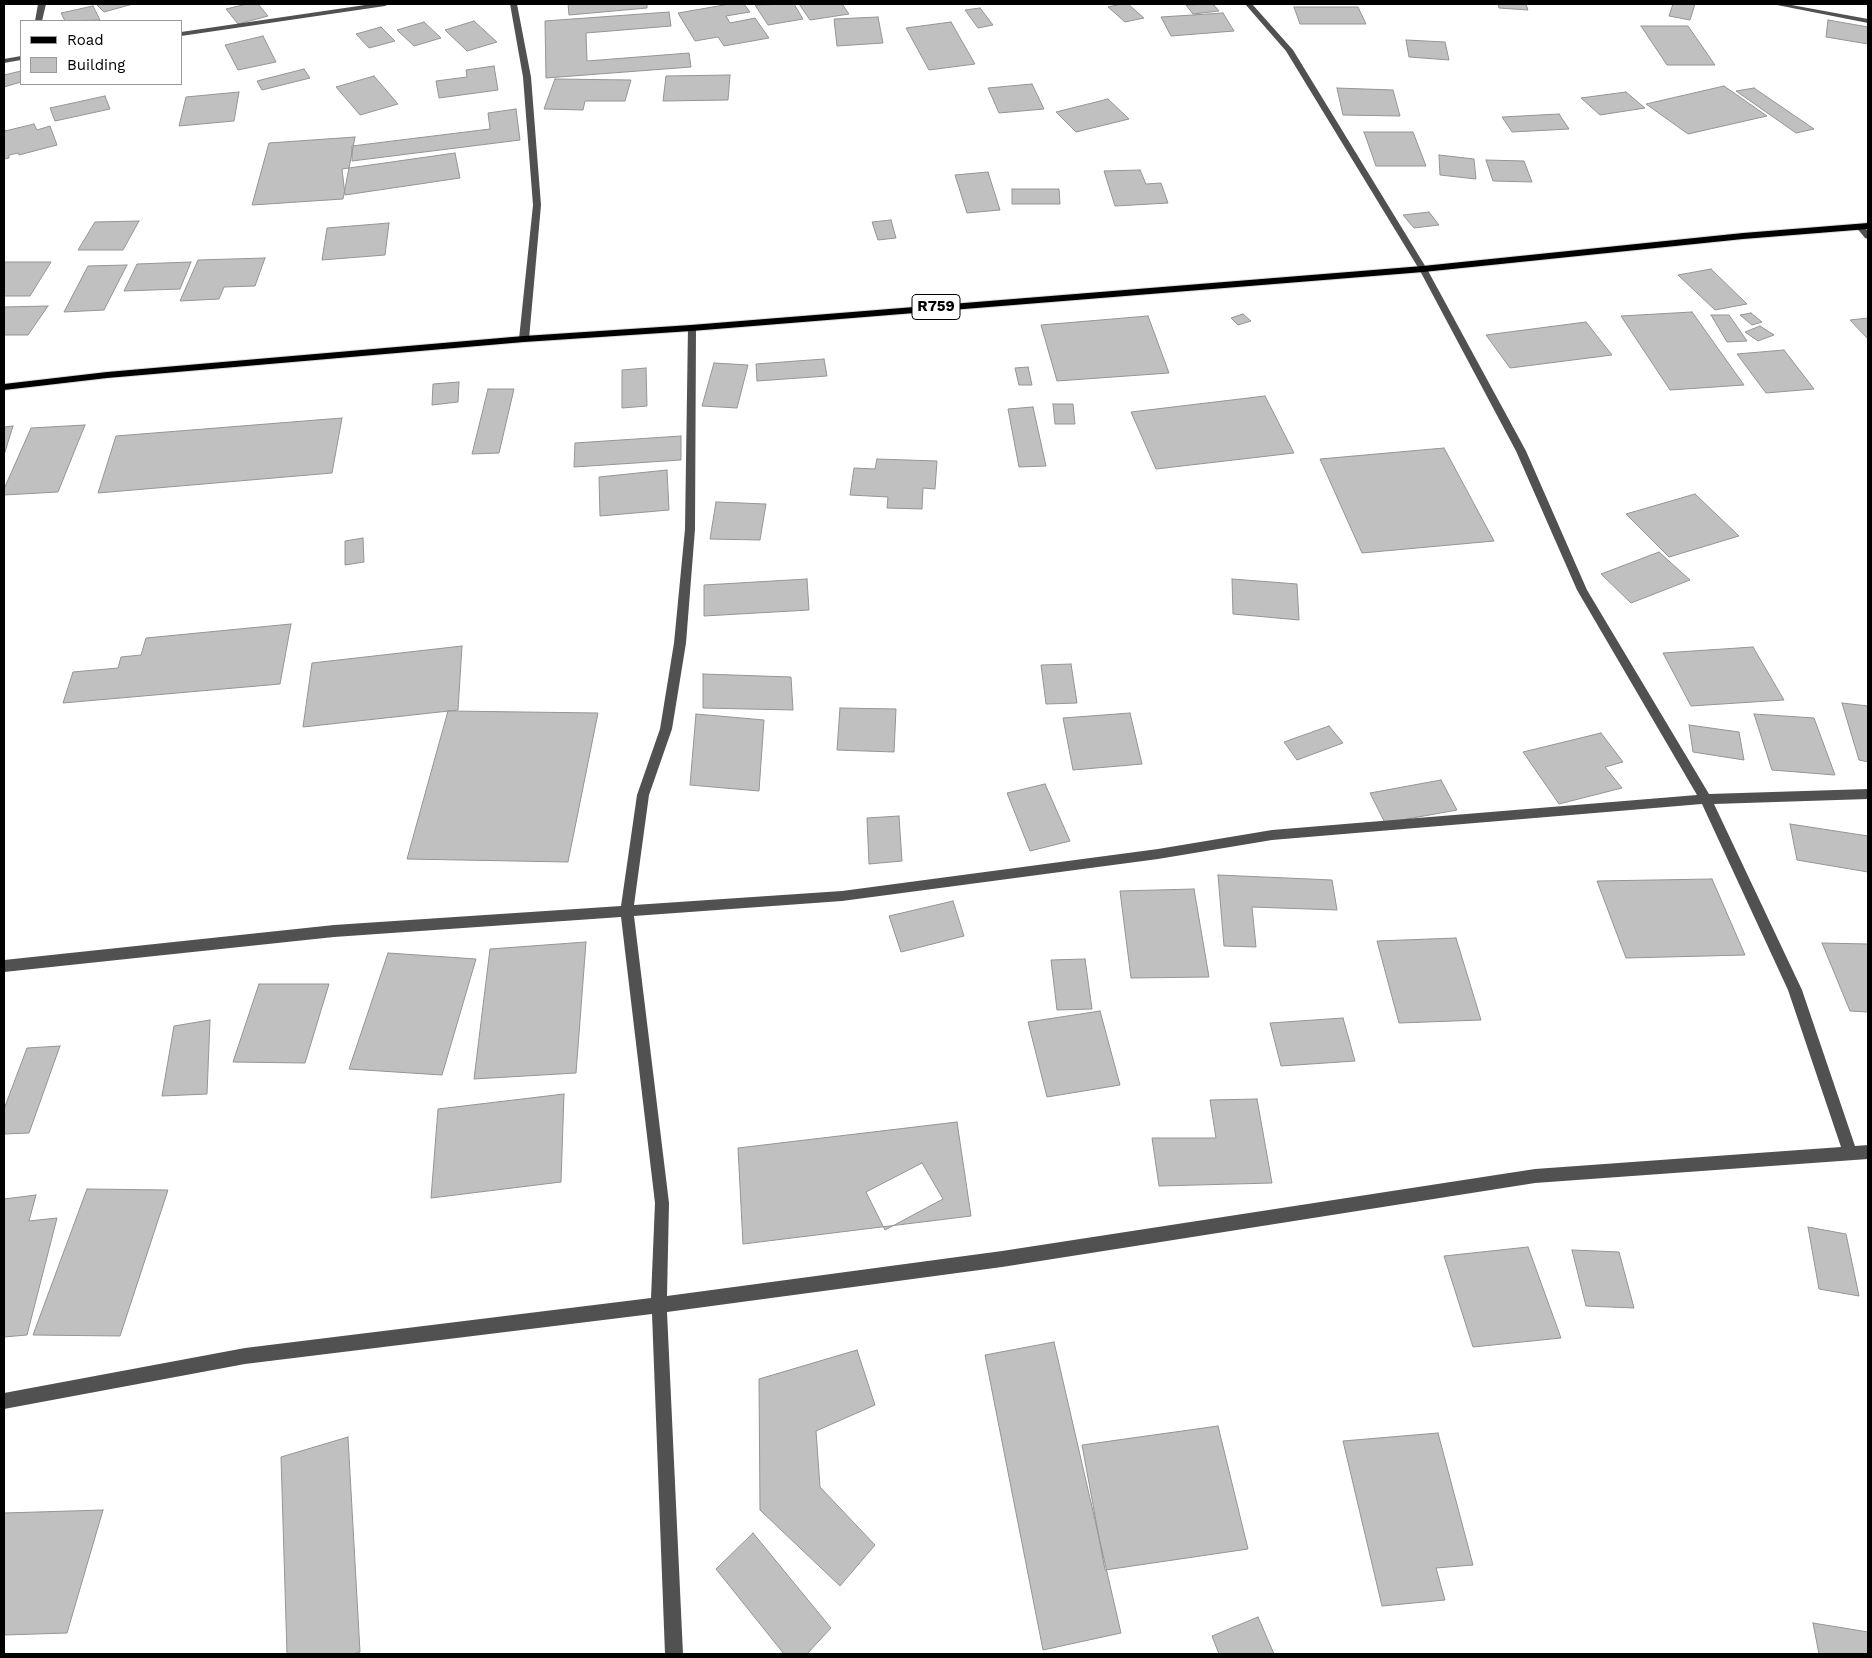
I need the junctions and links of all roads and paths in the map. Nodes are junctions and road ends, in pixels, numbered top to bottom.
1 (42, 4) edge
2 (385, 4) edge
3 (513, 4) edge
4 (1248, 4) edge
5 (1776, 4) edge
6 (1822, 4) edge
7 (1828, 13) junction
8 (38, 20) edge
9 (1868, 21) edge
10 (182, 34) edge
11 (20, 58) edge
12 (4, 61) edge
13 (1864, 227) edge
14 (1868, 236) edge
15 (1423, 269) junction
16 (691, 328) junction
17 (524, 339) junction
18 (4, 387) edge
19 (1868, 794) edge
20 (1706, 799) junction
21 (627, 912) junction
22 (4, 966) edge
23 (1850, 1152) junction
24 (1868, 1152) edge
25 (659, 1305) junction
26 (4, 1401) edge
27 (674, 1654) edge

1 - 8 street
2 - 10 street
3 - 17 street
4 - 15 street
5 - 7 street
6 - 7 street
7 - 9 street
11 - 12 street
13 - 14 street
13 - 15 main road, R759
15 - 16 main road, R759
15 - 20 street
16 - 17 main road, R759
16 - 21 street
17 - 18 main road, R759
19 - 20 street
20 - 21 street
20 - 23 street
21 - 22 street
21 - 25 street
23 - 24 street
23 - 25 street
25 - 26 street
25 - 27 street

